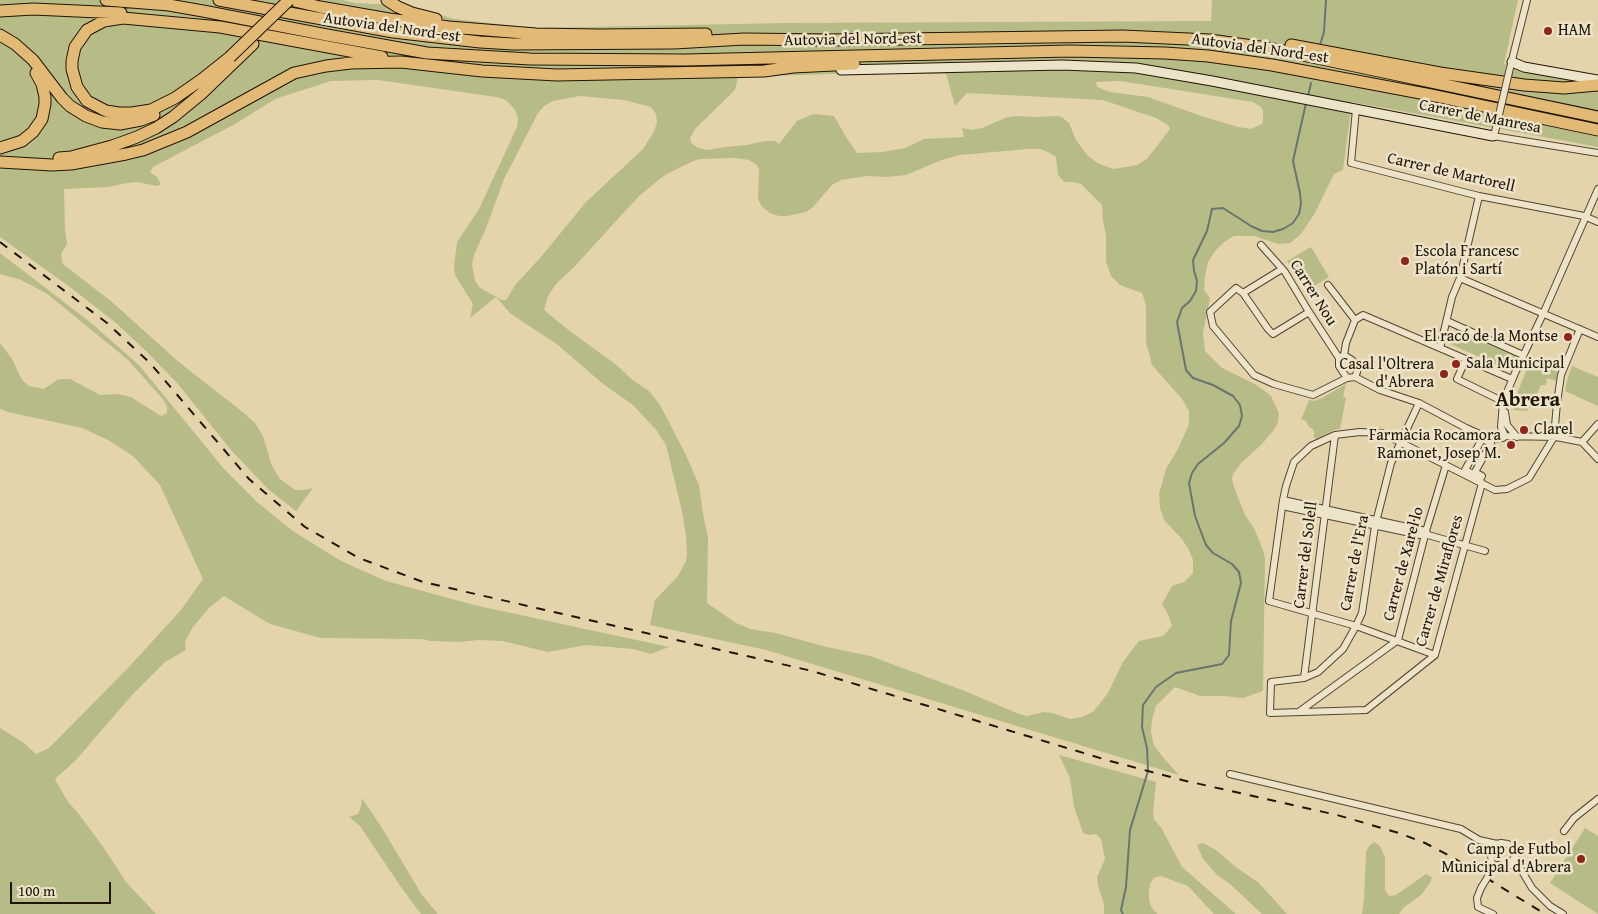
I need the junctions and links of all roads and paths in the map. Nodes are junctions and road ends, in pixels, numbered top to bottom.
1 (106, 0) edge
2 (219, 0) edge
3 (290, 0) edge
4 (298, 0) edge
5 (387, 0) edge
6 (1527, 0) edge
7 (0, 11) edge
8 (182, 23) junction
9 (476, 28) junction
10 (0, 35) edge
11 (744, 39) junction
12 (1225, 42) junction
13 (26, 54) junction
14 (978, 54) junction
15 (232, 59) junction
16 (401, 62) junction
17 (1512, 62) junction
18 (764, 71) junction
19 (1598, 80) edge
20 (1598, 85) edge
21 (1576, 88) junction
22 (1598, 89) edge
23 (1356, 109) junction
24 (1598, 116) edge
25 (1598, 130) edge
26 (1494, 134) junction
27 (0, 148) edge
28 (1598, 153) edge
29 (0, 160) edge
30 (1598, 189) edge
31 (1480, 196) junction
32 (1587, 217) junction
33 (1598, 222) edge
34 (1262, 245) dead end
35 (1282, 268) junction
36 (1460, 278) junction
37 (1328, 285) dead end
38 (1243, 294) junction
39 (1343, 305) junction
40 (1309, 312) junction
41 (1544, 314) junction
42 (1363, 315) junction
43 (1355, 320) junction
44 (1447, 321) junction
45 (1580, 329) junction
46 (1598, 337) edge
47 (1440, 348) junction
48 (1523, 355) junction
49 (1342, 357) junction
50 (1466, 359) junction
51 (1355, 377) junction
52 (1347, 378) junction
53 (1512, 379) junction
54 (1508, 391) junction
55 (1504, 402) junction
56 (1419, 403) junction
57 (1598, 424) edge
58 (1507, 425) junction
59 (1335, 435) junction
60 (1504, 436) junction
61 (1517, 437) junction
62 (1554, 437) junction
63 (1400, 442) junction
64 (1582, 442) junction
65 (1491, 443) joint
66 (1598, 459) edge
67 (1446, 465) junction
68 (1482, 483) junction
69 (1282, 503) junction
70 (1325, 512) junction
71 (1376, 523) junction
72 (1427, 534) junction
73 (1465, 545) junction
74 (1485, 551) dead end
75 (1312, 613) junction
76 (1356, 626) junction
77 (1398, 640) junction
78 (1435, 655) junction
79 (1304, 678) junction
80 (1300, 711) junction
81 (1270, 713) joint
82 (1230, 774) dead end
83 (1598, 799) edge
84 (1564, 831) dead end
85 (1479, 840) junction
86 (1497, 844) junction
87 (1492, 856) junction
88 (1515, 856) junction
89 (1504, 866) junction
90 (1492, 870) junction
91 (1520, 870) junction
92 (1493, 914) edge
93 (1564, 914) edge

1 - 14 highway, Autovia del Nord-est
2 - 11 highway, Autovia del Nord-est
3 - 9 highway
3 - 15 highway, bridge
4 - 15 highway
5 - 9 highway
6 - 17 street
7 - 8 highway
8 - 15 highway
8 - 16 highway
9 - 11 highway
10 - 13 highway
11 - 12 highway, Autovia del Nord-est
12 - 21 highway
12 - 24 highway, Autovia del Nord-est
13 - 15 highway
13 - 27 highway
14 - 18 highway
14 - 25 highway, Autovia del Nord-est
15 - 29 highway
16 - 18 highway
16 - 29 highway
17 - 19 street
17 - 26 street, bridge
18 - 23 street, Carrer de Manresa
20 - 21 highway
21 - 22 highway
23 - 26 street, Carrer de Manresa
23 - 31 street, Carrer de Martorell
26 - 28 street, Carrer de Manresa
30 - 32 street
31 - 32 street, Carrer de Martorell
31 - 36 street
32 - 33 street, Carrer de Martorell
32 - 41 street
34 - 35 street, Carrer Nou
35 - 38 street
35 - 40 street, Carrer Nou
36 - 41 street
36 - 44 street
37 - 39 street
38 - 40 street
38 - 52 street
39 - 42 street
39 - 43 street
40 - 49 street, Carrer Nou
41 - 45 street
41 - 48 street
42 - 43 street
42 - 47 street
43 - 49 street
44 - 47 street
44 - 48 street
45 - 46 street
45 - 62 street
47 - 50 street
48 - 53 street
49 - 51 street
49 - 52 street
50 - 53 street
50 - 55 street
51 - 52 street
51 - 56 street
53 - 54 street
54 - 55 street
54 - 58 street
55 - 60 street
56 - 60 street
56 - 63 street, Carrer de l'Era
57 - 64 street
58 - 60 street
58 - 61 street
59 - 63 street
59 - 69 street
59 - 70 street, Carrer del Solell
60 - 61 street
61 - 62 street
62 - 64 street
62 - 68 street
63 - 67 street
63 - 71 street, Carrer de l'Era
64 - 66 street
65 - 65 street
67 - 68 street
67 - 72 street, Carrer de Xarel·lo
68 - 73 street, Carrer de Miraflores
69 - 70 street
69 - 75 street
70 - 71 street
70 - 75 street, Carrer del Solell
71 - 72 street
71 - 76 street, Carrer de l'Era
72 - 73 street
72 - 77 street, Carrer de Xarel·lo
73 - 74 street
73 - 78 street, Carrer de Miraflores
75 - 76 street
75 - 79 street, Carrer del Solell
76 - 77 street
76 - 79 street, Carrer de l'Era
77 - 78 street
77 - 80 street, Carrer de Xarel·lo
78 - 80 street, Carrer de Miraflores
79 - 81 street, Carrer de l'Era
80 - 81 street, Carrer de Miraflores
82 - 85 street
83 - 84 street
85 - 86 street
85 - 87 street
86 - 87 street
86 - 88 street
87 - 89 street
87 - 90 street
88 - 89 street
88 - 91 street
89 - 90 street
89 - 91 street
90 - 92 street, bridge
91 - 93 street

